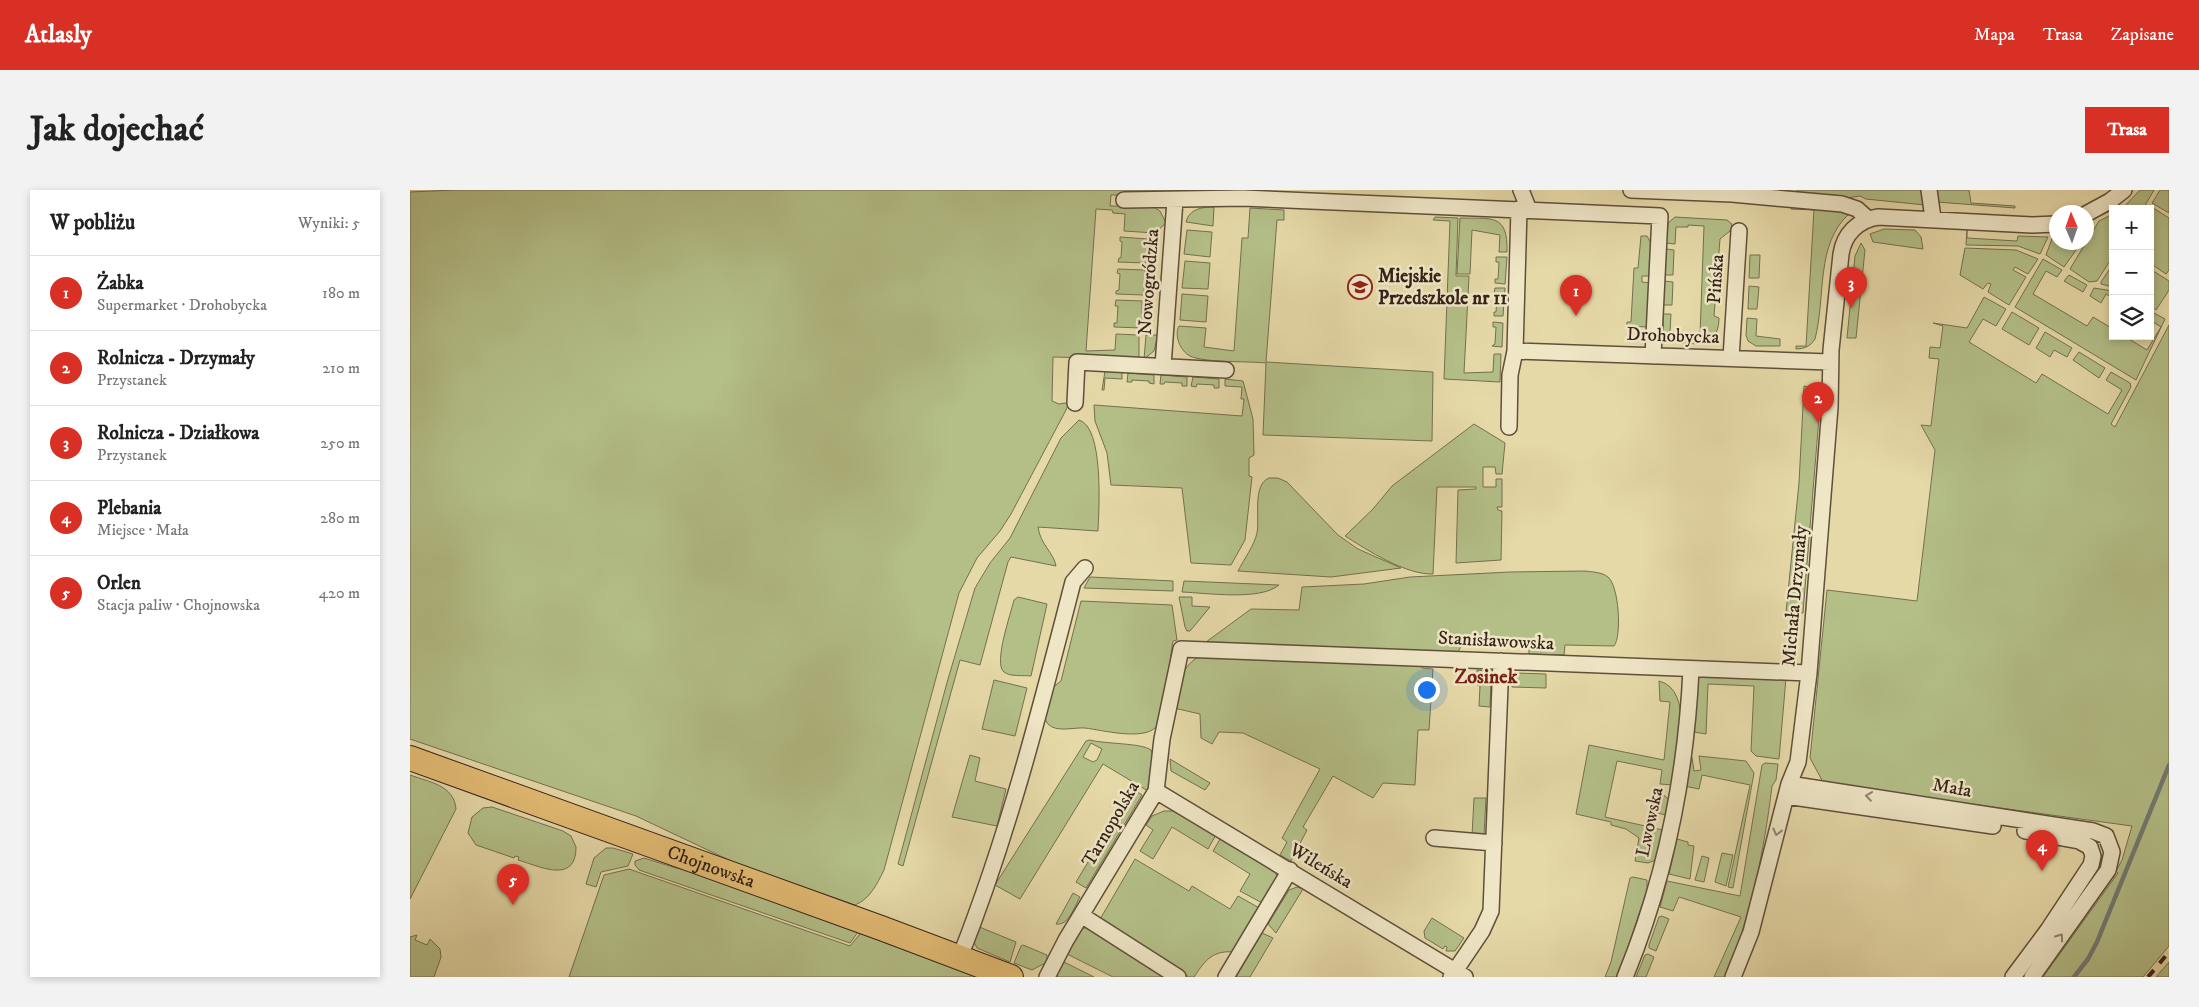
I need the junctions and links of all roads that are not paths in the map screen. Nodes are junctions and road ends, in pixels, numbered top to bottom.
1 (1521, 190) edge
2 (1631, 190) edge
3 (1929, 190) edge
4 (2124, 190) edge
5 (1794, 195) edge
6 (1124, 200) dead end
7 (1175, 200) junction
8 (1524, 210) junction
9 (2094, 210) edge
10 (1933, 218) junction
11 (1868, 219) junction
12 (2049, 224) edge
13 (1739, 231) dead end
14 (1515, 351) junction
15 (1653, 356) junction
16 (1731, 358) junction
17 (1830, 362) junction
18 (1163, 366) junction
19 (1226, 370) dead end
20 (1074, 403) dead end
21 (1509, 427) dead end
22 (1085, 568) dead end
23 (1181, 649) joint
24 (1501, 661) junction
25 (1691, 670) junction
26 (1809, 673) junction
27 (410, 758) edge
28 (1787, 790) junction
29 (1156, 791) junction
30 (1434, 838) dead end
31 (1494, 843) junction
32 (1290, 870) junction
33 (1081, 915) junction
34 (960, 956) junction
35 (1457, 975) edge
36 (1011, 977) edge
37 (1047, 977) edge
38 (1178, 977) edge
39 (1226, 977) edge
40 (1625, 977) edge
41 (1733, 977) edge
42 (2013, 977) edge
43 (2032, 977) edge

1 - 8 street
2 - 5 street
3 - 10 street
4 - 9 street
5 - 11 street
6 - 7 street
7 - 8 street
7 - 18 street, Nowogródzka
8 - 14 street
8 - 15 street
10 - 11 street
10 - 12 street
11 - 17 street, Michała Drzymały
13 - 16 street, Pińska
14 - 15 street, Drohobycka
14 - 21 street
15 - 16 street, Drohobycka
16 - 17 street, Drohobycka
17 - 26 street, Michała Drzymały
18 - 19 street
18 - 20 street
22 - 34 street
23 - 24 street, Stanisławowska
23 - 29 street, Tarnopolska
24 - 25 street, Stanisławowska
24 - 31 street
25 - 26 street, Stanisławowska
25 - 40 street, Lwowska
26 - 28 street, Michała Drzymały
27 - 34 main road, Chojnowska
28 -> 41 street, Michała Drzymały
28 - 42 street, Mała
43 -> 28 street, Mała
29 - 32 street, Wileńska
29 - 33 street, Tarnopolska
30 - 31 street
31 - 35 street
32 - 35 street, Wileńska
32 - 39 street
33 - 37 street, Tarnopolska
33 - 38 street
34 - 36 main road, Chojnowska

